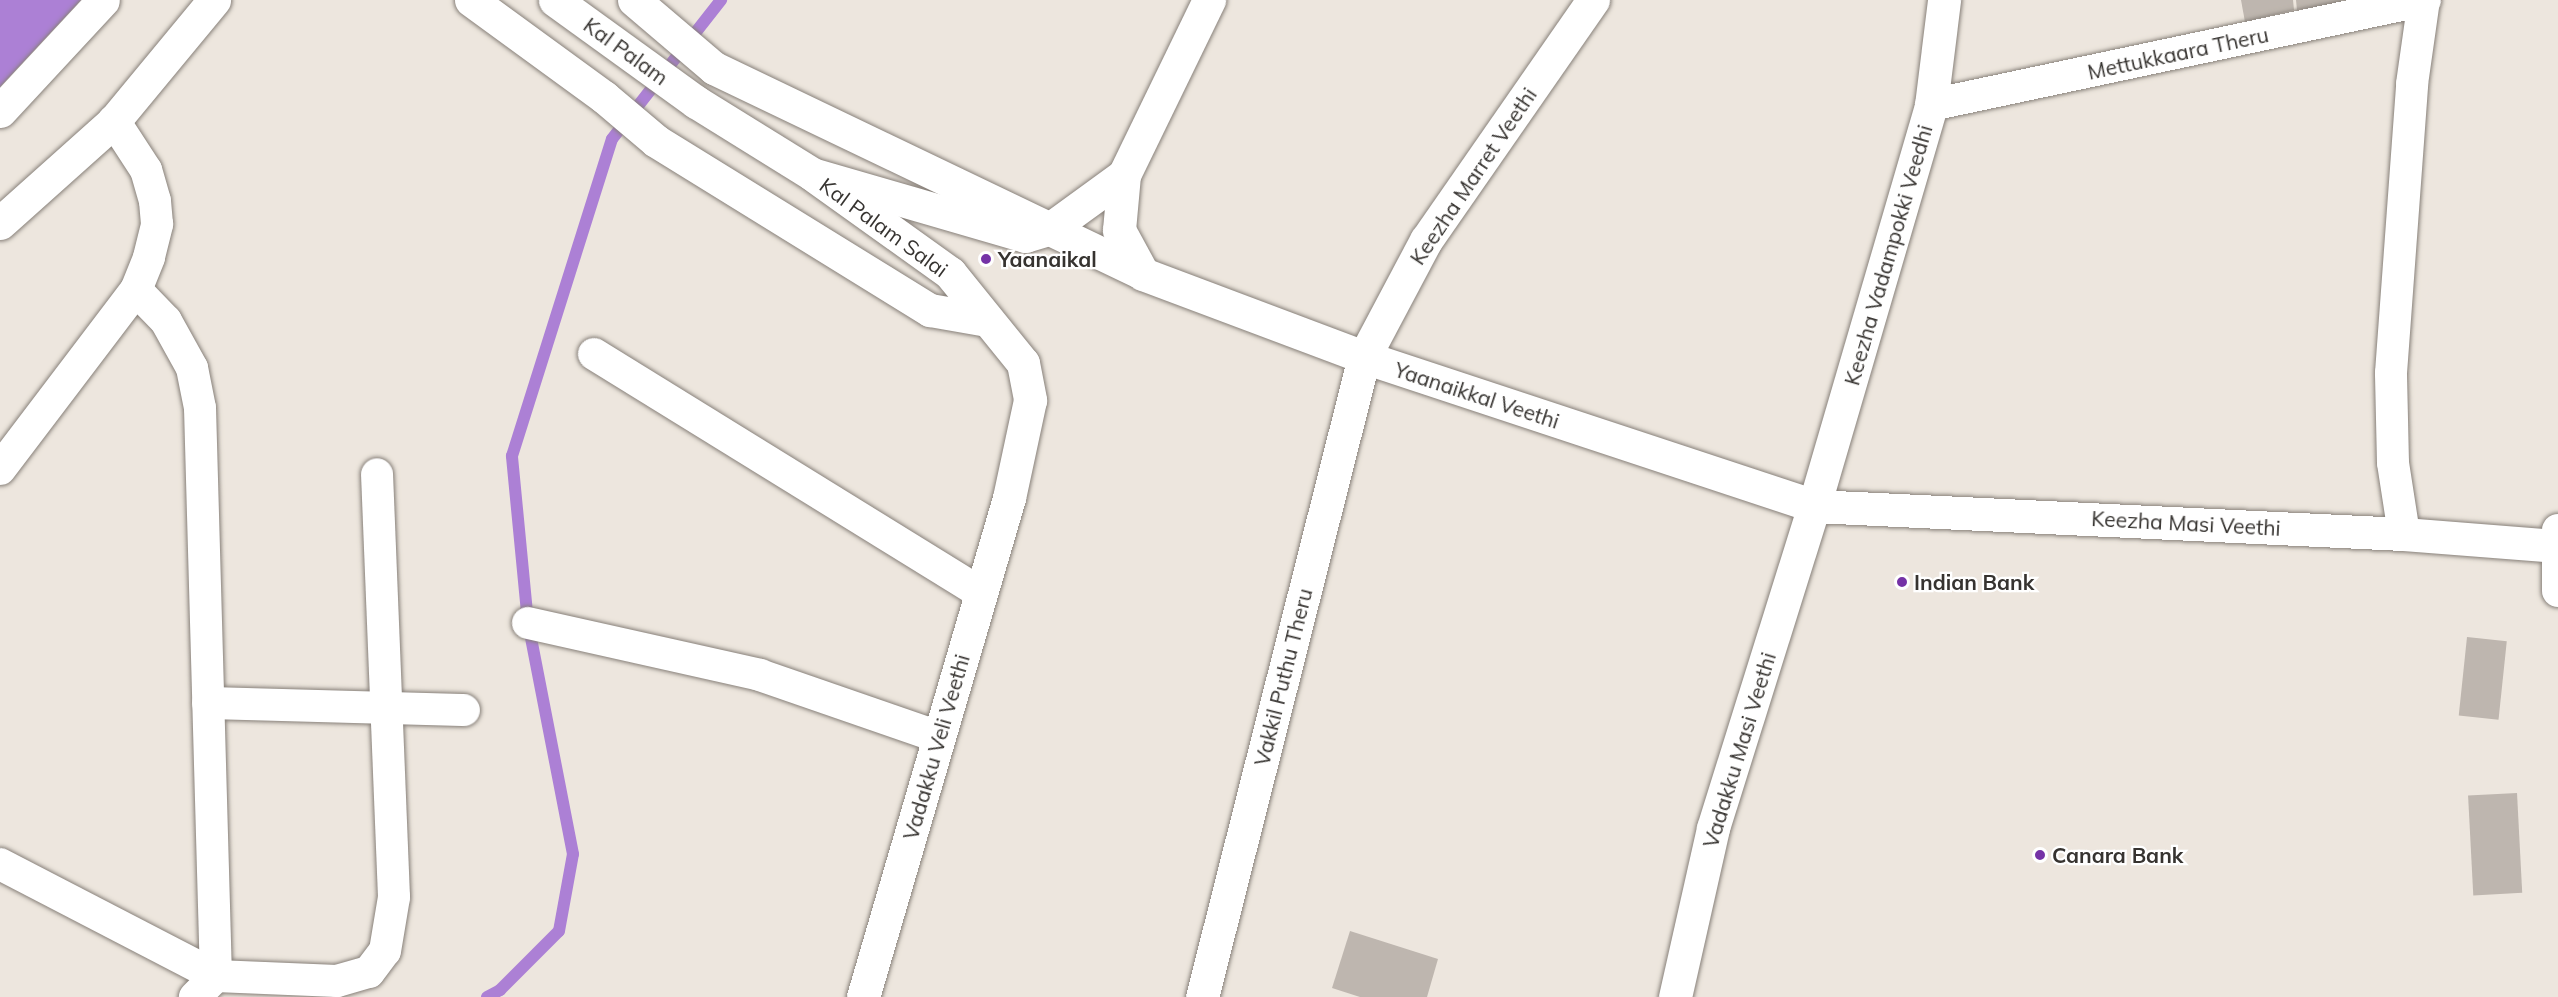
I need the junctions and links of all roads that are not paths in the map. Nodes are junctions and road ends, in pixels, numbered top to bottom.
1 (104, 0) edge
2 (214, 0) edge
3 (471, 0) edge
4 (555, 0) edge
5 (1209, 0) edge
6 (1593, 0) edge
7 (1944, 0) edge
8 (2424, 0) edge
9 (645, 7) edge
10 (696, 102) joint
11 (1932, 105) junction
12 (0, 111) edge
13 (114, 121) junction
14 (812, 174) junction
15 (1124, 175) junction
16 (0, 224) edge
17 (1051, 228) junction
18 (1143, 274) junction
19 (136, 290) junction
20 (987, 320) junction
21 (594, 354) dead end
22 (1364, 357) junction
23 (1030, 400) joint
24 (0, 469) edge
25 (377, 474) dead end
26 (1814, 506) junction
27 (2404, 534) junction
28 (2557, 541) edge
29 (2558, 591) edge
30 (981, 592) junction
31 (528, 623) dead end
32 (208, 703) junction
33 (385, 708) junction
34 (464, 710) dead end
35 (939, 736) junction
36 (0, 864) edge
37 (205, 986) edge
38 (863, 997) edge
39 (1202, 997) edge
40 (1675, 997) edge

1 - 12 main road
2 - 13 main road
3 - 20 main road
4 - 10 main road, Kal Palam
5 - 15 main road
6 - 22 main road, Keezha Marret Veethi
7 - 11 main road, Keezha Vadampokki Veedhi
8 - 11 street, Mettukkaara Theru
8 - 27 street
9 - 17 main road, Yaanaikkal Veethi
10 - 14 main road, Kal Palam Salai
11 - 26 main road, Keezha Vadampokki Veedhi
13 - 16 main road
13 - 19 street
14 - 17 main road, Kal Palam Salai
14 - 20 main road, Kal Palam Salai
15 - 17 main road
15 - 18 main road
17 - 18 main road, Yaanaikkal Veethi
18 - 22 main road, Yaanaikkal Veethi
19 - 24 street
19 - 32 street
20 - 23 main road, Kal Palam Salai
21 - 30 street
22 - 26 main road, Yaanaikkal Veethi
22 - 39 main road, Vakkil Puthu Theru
23 - 30 main road, Vadakku Veli Veethi
25 - 33 street
26 - 27 main road, Keezha Masi Veethi
26 - 40 main road, Vadakku Masi Veethi
27 - 28 main road, Keezha Masi Veethi
28 - 29 street
30 - 35 main road, Vadakku Veli Veethi
31 - 35 street
32 - 33 street
32 - 37 street
33 - 34 street
33 - 37 street
35 - 38 main road, Vadakku Veli Veethi
36 - 37 street

